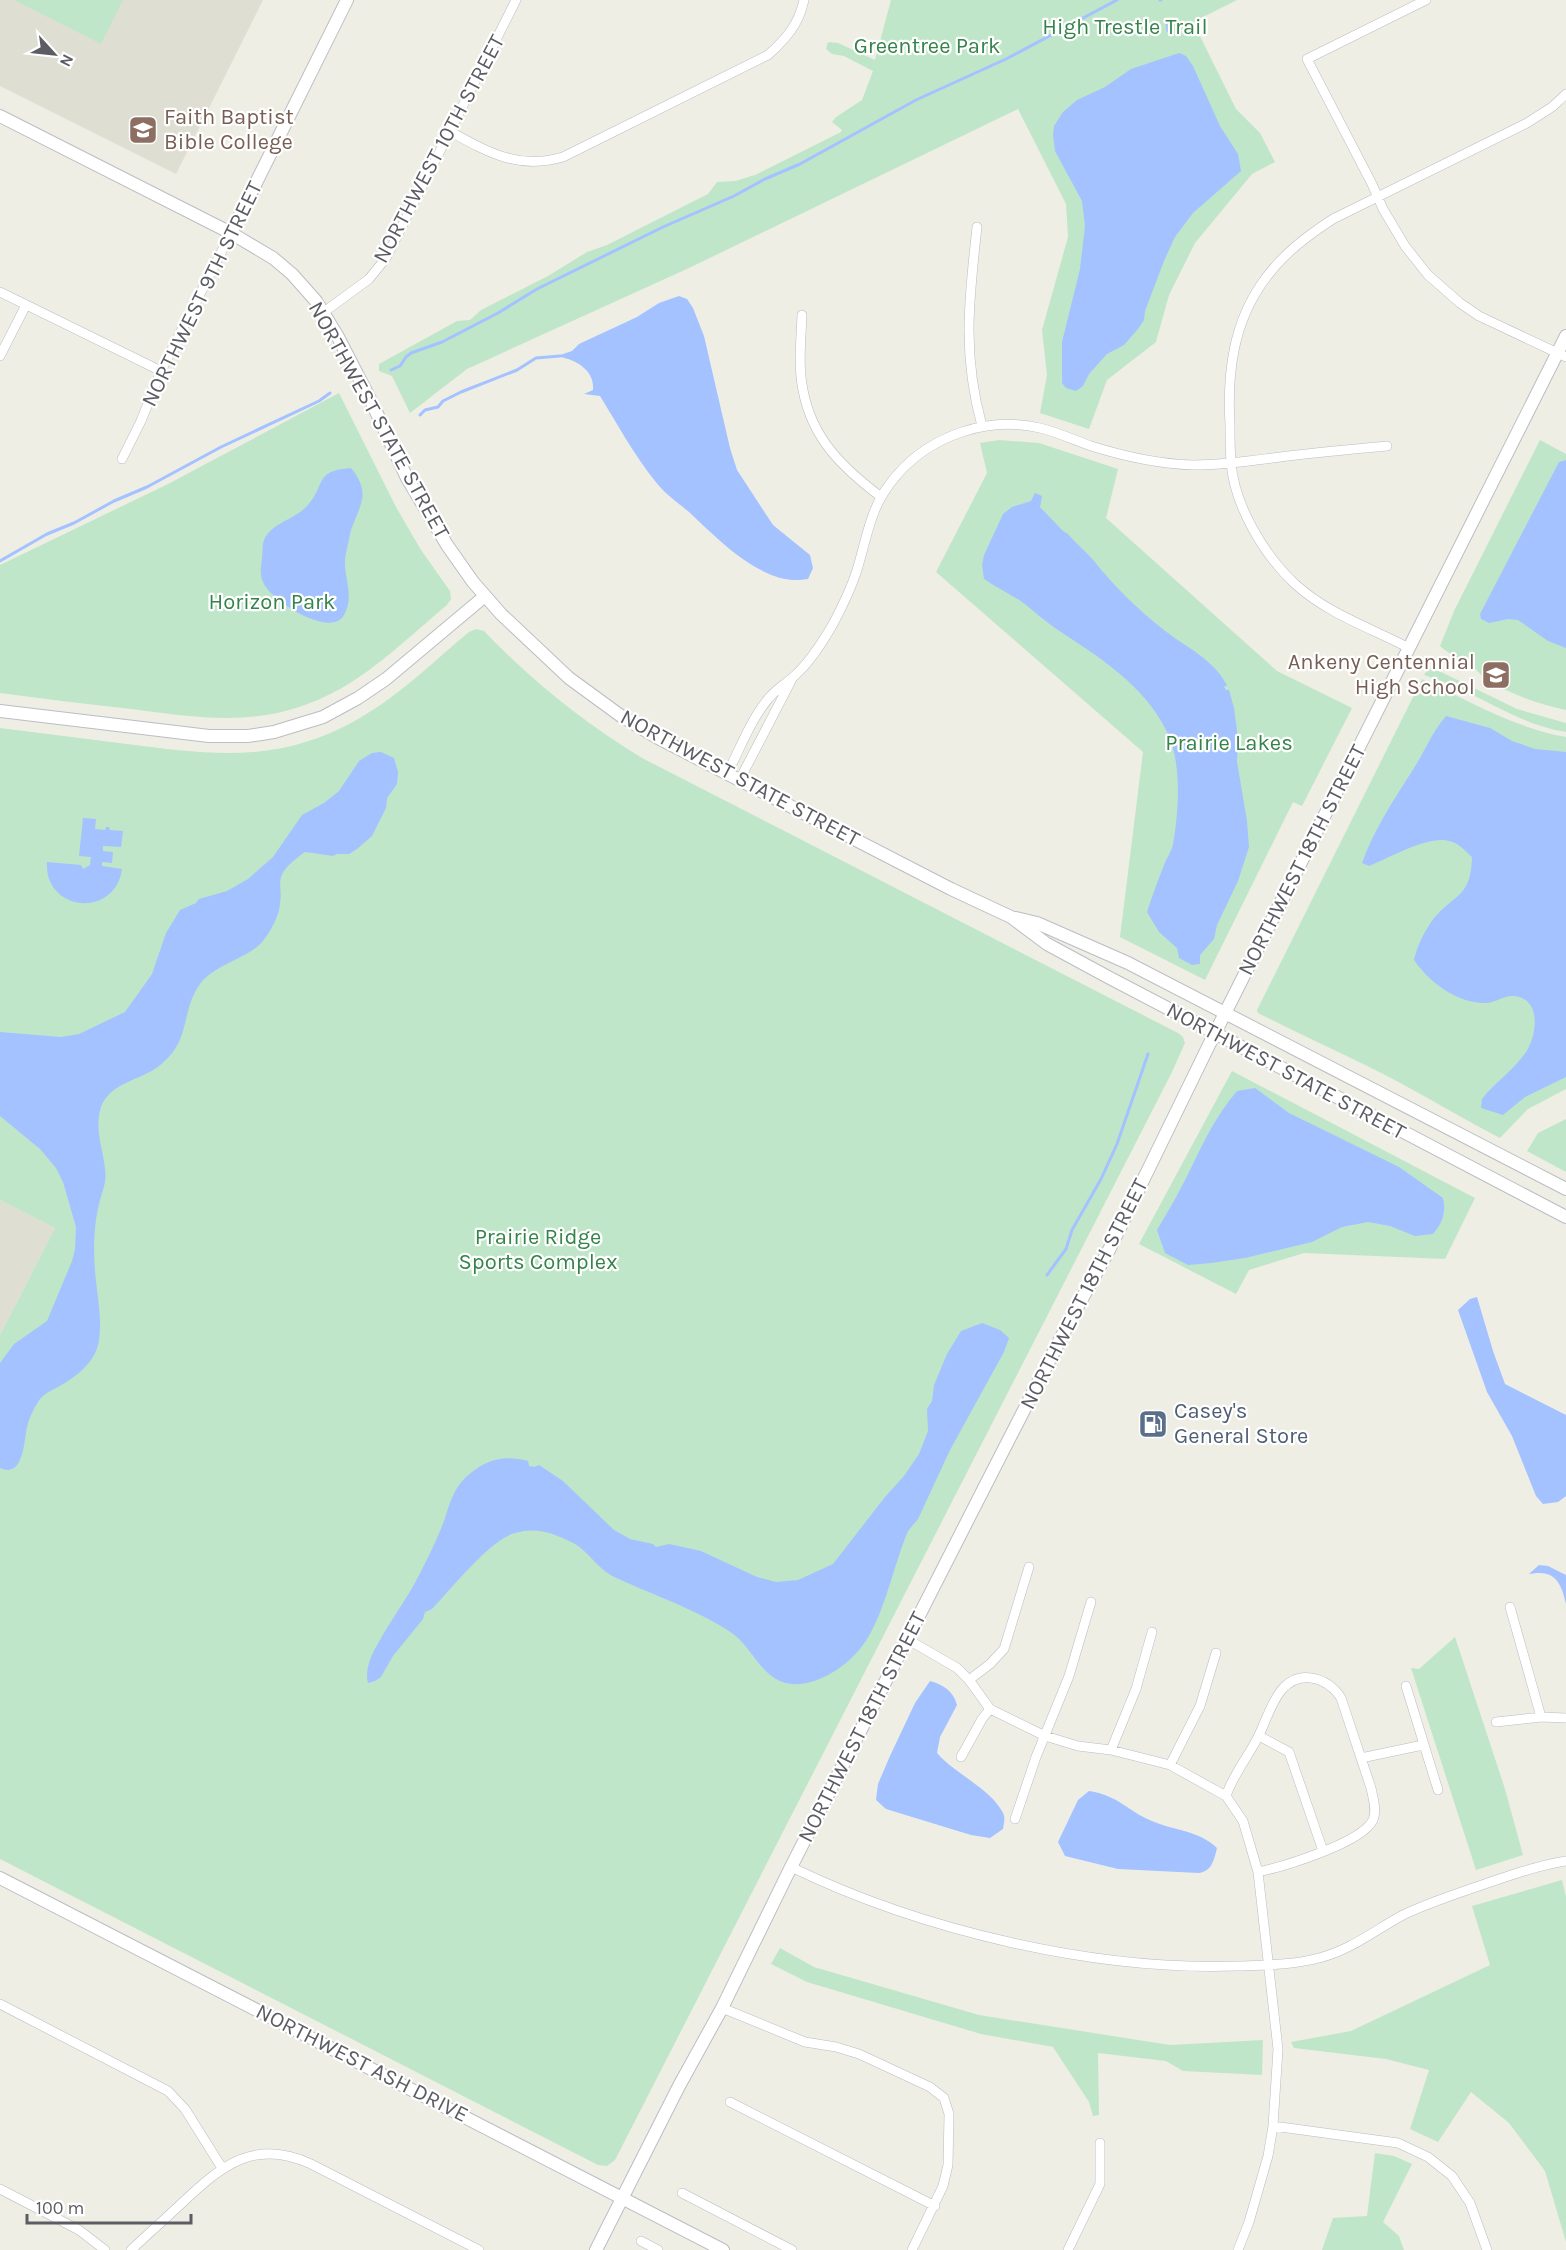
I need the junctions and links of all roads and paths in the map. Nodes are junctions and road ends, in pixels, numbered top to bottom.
1 (347, 0) edge
2 (516, 0) edge
3 (804, 0) edge
4 (1426, 0) edge
5 (1566, 94) edge
6 (0, 116) edge
7 (451, 132) junction
8 (1378, 197) junction
9 (977, 227) dead end
10 (231, 233) junction
11 (0, 292) edge
12 (26, 305) junction
13 (324, 312) junction
14 (802, 315) dead end
15 (1566, 336) edge
16 (1562, 355) edge
17 (0, 356) edge
18 (161, 371) junction
19 (981, 426) junction
20 (1387, 446) dead end
21 (122, 459) dead end
22 (1231, 463) junction
23 (881, 497) junction
24 (485, 596) junction
25 (1409, 648) junction
26 (793, 678) junction
27 (0, 711) edge
28 (727, 774) junction
29 (739, 781) junction
30 (1011, 917) junction
31 (1226, 1014) junction
32 (1216, 1033) junction
33 (1566, 1189) edge
34 (1566, 1217) edge
35 (1029, 1568) dead end
36 (1091, 1602) dead end
37 (1510, 1607) dead end
38 (1152, 1632) dead end
39 (907, 1639) junction
40 (1216, 1653) dead end
41 (969, 1680) junction
42 (1406, 1686) dead end
43 (990, 1710) junction
44 (1541, 1717) junction
45 (1566, 1718) edge
46 (1496, 1722) dead end
47 (1045, 1736) junction
48 (1259, 1736) junction
49 (1423, 1745) junction
50 (1111, 1750) junction
51 (961, 1757) dead end
52 (1361, 1758) junction
53 (1170, 1765) junction
54 (1438, 1790) dead end
55 (1226, 1796) junction
56 (1016, 1819) dead end
57 (1323, 1851) junction
58 (1566, 1861) edge
59 (791, 1867) junction
60 (1258, 1872) junction
61 (0, 1878) edge
62 (1270, 1965) junction
63 (0, 2004) edge
64 (722, 2008) junction
65 (730, 2102) dead end
66 (1273, 2126) junction
67 (1100, 2144) dead end
68 (222, 2168) junction
69 (0, 2189) edge
70 (682, 2193) dead end
71 (623, 2198) junction
72 (935, 2206) junction
73 (641, 2241) dead end
74 (105, 2250) edge
75 (131, 2250) edge
76 (479, 2250) edge
77 (596, 2250) edge
78 (658, 2250) edge
79 (723, 2250) edge
80 (792, 2250) edge
81 (912, 2250) edge
82 (1068, 2250) edge
83 (1238, 2250) edge
84 (1486, 2250) edge

1 - 10 main road, NORTHWEST 9TH STREET
2 - 7 street, NORTHWEST 10TH STREET
3 - 7 street
4 - 8 street
5 - 8 street
6 - 10 main road, NORTHWEST STATE STREET
7 - 13 street, NORTHWEST 10TH STREET
8 - 16 street
8 - 22 street
9 - 19 street
10 - 13 main road, NORTHWEST STATE STREET
10 - 18 street, NORTHWEST 9TH STREET
11 - 12 street
12 - 17 street
12 - 18 street
13 - 24 main road, NORTHWEST STATE STREET
14 - 23 street
15 - 16 main road, NORTHWEST 18TH STREET
16 - 25 main road, NORTHWEST 18TH STREET
18 - 21 street, NORTHWEST 9TH STREET
19 - 22 street
19 - 23 street
20 - 22 street
22 - 25 street
23 - 26 street
24 - 27 main road
24 - 28 main road, NORTHWEST STATE STREET
25 - 31 main road, NORTHWEST 18TH STREET
26 - 28 street
26 - 29 street
28 - 29 main road, NORTHWEST STATE STREET
29 - 30 main road, NORTHWEST STATE STREET
30 - 31 main road, NORTHWEST STATE STREET
30 - 32 main road, NORTHWEST STATE STREET
31 - 32 main road, NORTHWEST 18TH STREET
31 - 33 main road, NORTHWEST STATE STREET
32 - 34 main road, NORTHWEST STATE STREET
32 - 39 main road, NORTHWEST 18TH STREET
35 - 41 street
36 - 47 street
37 - 44 street
38 - 50 street
39 - 41 street
39 - 59 main road, NORTHWEST 18TH STREET
40 - 53 street
41 - 43 street
42 - 49 street
43 - 47 street
43 - 51 street
44 - 45 street
44 - 46 street
47 - 50 street
47 - 56 street
48 - 52 street
48 - 55 street
48 - 57 street
49 - 52 street
49 - 54 street
50 - 53 street
52 - 57 street
53 - 55 street
55 - 60 street
57 - 60 street
58 - 62 street
59 - 62 street
59 - 64 main road, NORTHWEST 18TH STREET
60 - 62 street
61 - 71 main road, NORTHWEST ASH DRIVE
62 - 66 street
63 - 68 street
64 - 71 main road, NORTHWEST 18TH STREET
64 - 72 street
65 - 72 street
66 - 83 street
66 - 84 street
67 - 82 street
68 - 75 street
68 - 76 street
69 - 74 street
70 - 80 street
71 - 77 main road, NORTHWEST 18TH STREET
71 - 79 main road, NORTHWEST ASH DRIVE
72 - 81 street
73 - 78 street

